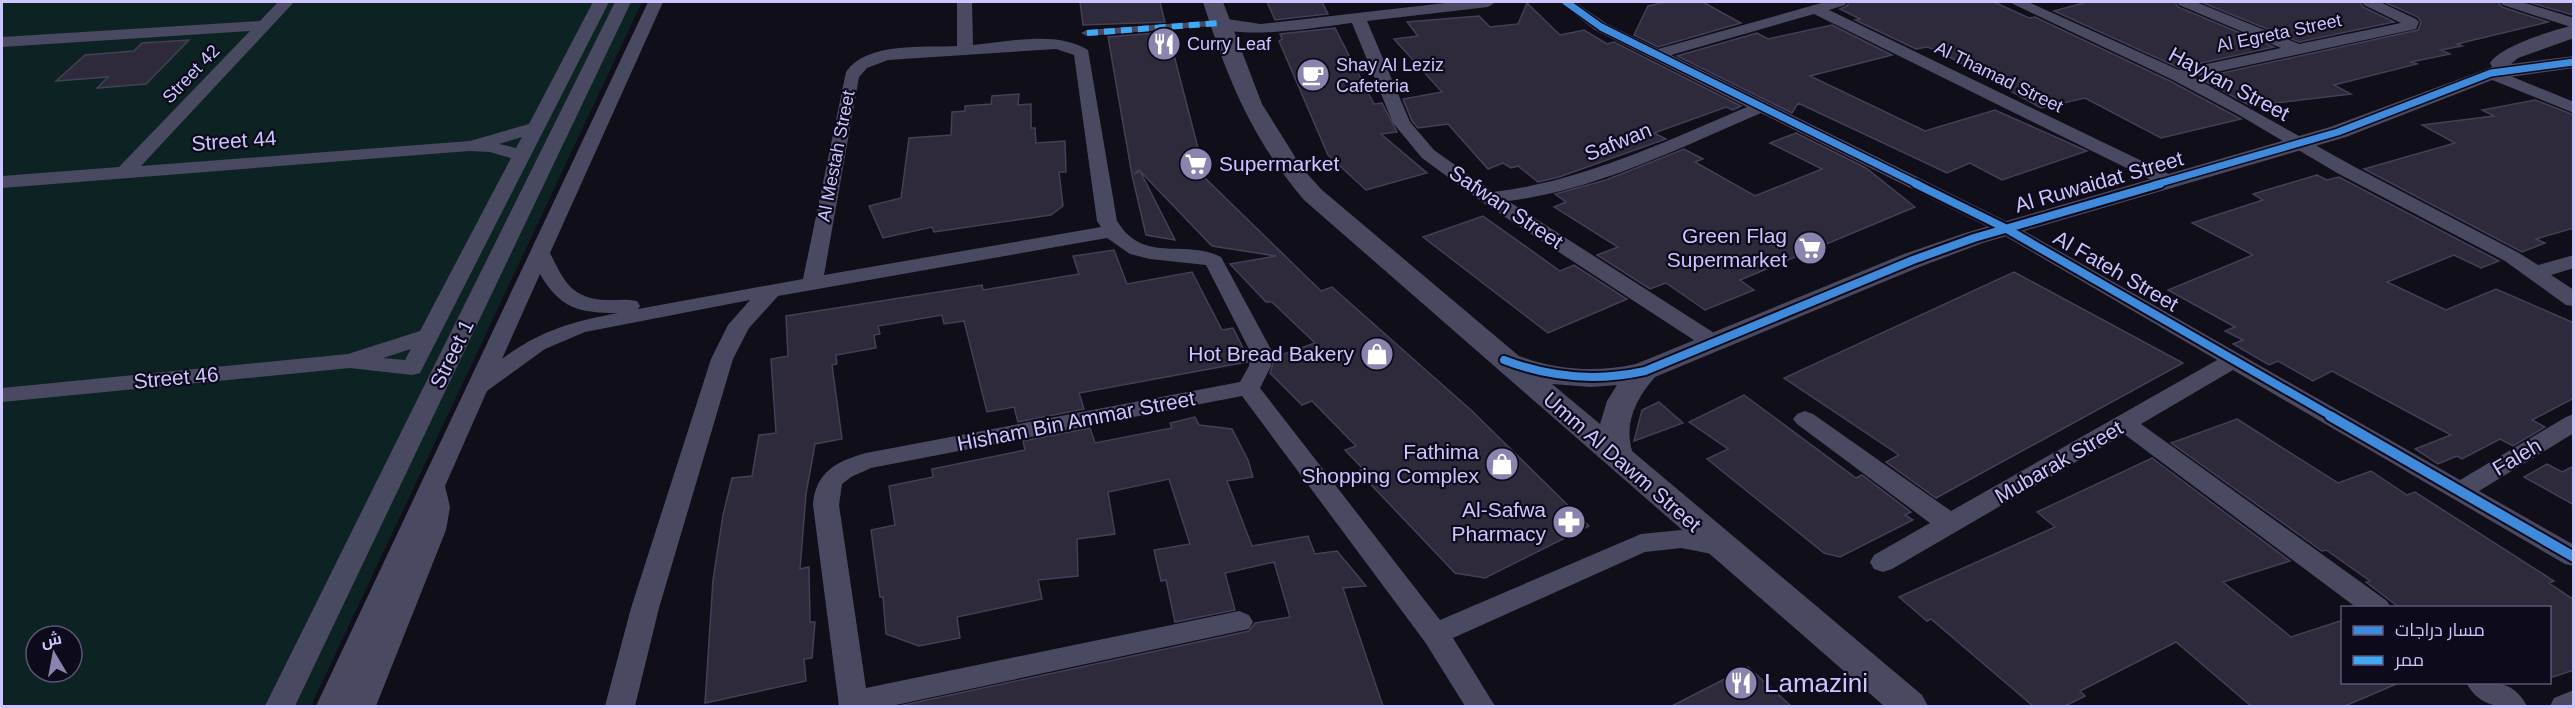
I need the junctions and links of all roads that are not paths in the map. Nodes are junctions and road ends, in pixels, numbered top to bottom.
1 (286, 2) edge
2 (601, 2) edge
3 (623, 2) edge
4 (965, 2) edge
5 (1488, 2) edge
6 (1566, 2) edge
7 (1840, 2) edge
8 (2017, 2) edge
9 (2184, 2) edge
10 (2369, 2) edge
11 (2508, 2) edge
12 (1450, 4) edge
13 (657, 5) edge
14 (1815, 9) junction
15 (1358, 18) junction
16 (1221, 24) edge
17 (264, 25) junction
18 (1262, 29) junction
19 (2573, 29) edge
20 (1087, 33) dead end
21 (2, 42) edge
22 (2296, 49) junction
23 (965, 50) junction
24 (1655, 55) junction
25 (2574, 62) edge
26 (2491, 73) junction
27 (2177, 75) junction
28 (1759, 108) junction
29 (2574, 108) edge
30 (536, 128) junction
31 (2301, 143) junction
32 (469, 146) junction
33 (522, 155) junction
34 (124, 173) junction
35 (2166, 180) junction
36 (2, 182) edge
37 (1489, 198) junction
38 (2006, 228) junction
39 (1112, 231) junction
40 (539, 252) junction
41 (2574, 261) edge
42 (2535, 273) junction
43 (812, 285) junction
44 (770, 292) junction
45 (2574, 300) edge
46 (699, 303) junction
47 (428, 336) junction
48 (1714, 343) junction
49 (1504, 360) junction
50 (2234, 360) junction
51 (350, 361) junction
52 (412, 368) joint
53 (1645, 371) junction
54 (1248, 388) junction
55 (475, 390) junction
56 (2, 394) edge
57 (1805, 419) dead end
58 (2574, 422) edge
59 (2126, 424) junction
60 (1619, 460) junction
61 (434, 487) junction
62 (2460, 491) junction
63 (1950, 524) junction
64 (1722, 547) junction
65 (2574, 557) edge
66 (1883, 562) dead end
67 (2374, 606) edge
68 (1239, 622) dead end
69 (1435, 634) junction
70 (2483, 684) edge
71 (2574, 702) edge
72 (854, 705) edge
73 (280, 706) edge
74 (331, 706) edge
75 (361, 706) edge
76 (620, 706) edge
77 (1480, 706) edge
78 (1909, 706) edge
79 (2512, 706) edge
80 (2565, 706) edge

1 - 17 street, Street 42
2 - 30 street, Street 1
3 - 73 street, Street 1
4 - 23 street
5 - 12 street
6 - 24 street, Al Fateh Street
7 - 14 street
8 - 27 street, Hayyan Street
9 - 22 street
10 - 22 street, Al Egreta Street
11 - 19 street
12 - 15 street
13 - 40 street, Street 1
14 - 24 street
14 - 35 street, Al Thamad Street
15 - 18 street
15 - 37 street, Safwan Street
16 - 18 street
16 - 18 street
16 - 20 street
16 - 49 street, Umm Al Dawm Street
17 - 21 street
17 - 34 street, Street 42
19 - 26 street, Al Ruwaidat Street
22 - 27 street, Al Egreta Street
23 - 39 street, Al Mestah Street
23 - 43 street, Al Mestah Street
24 - 28 street, Al Fateh Street
25 - 26 street, Al Ruwaidat Street
26 - 29 street
26 - 31 street, Al Ruwaidat Street
27 - 31 street, Hayyan Street
28 - 37 street, Safwan
28 - 38 street, Al Fateh Street
30 - 32 street, Street 44
30 - 33 street, Street 1
31 - 35 street, Al Ruwaidat Street
31 - 42 street, Hayyan Street
32 - 33 street, Street 44
32 - 34 street, Street 44
33 - 47 street, Street 1
34 - 36 street, Street 44
35 - 38 street, Al Ruwaidat Street
37 - 48 street, Safwan Street
38 - 48 street, Al Ruwaidat Street
38 - 50 street, Al Fateh Street
39 - 43 street
39 - 54 street
40 - 46 street
40 - 55 street, Street 1
41 - 42 street
42 - 45 street, Hayyan Street
43 - 44 street
44 - 46 street
44 - 76 street
46 - 55 street
47 - 51 street, Street 46
47 - 52 street, Street 1
48 - 53 street, Al Ruwaidat Street
49 - 53 street, Al Ruwaidat Street
49 - 60 street, Umm Al Dawm Street
50 - 59 street, Mubarak Street
50 - 62 street, Al Fateh Street
51 - 52 street, Street 46
51 - 56 street, Street 46
53 - 60 street, Al Ruwaidat Street
54 - 69 street
54 - 72 street, Hisham Bin Ammar Street
55 - 61 street, Street 1
57 - 63 street
58 - 62 street, Faleh
59 - 63 street, Mubarak Street
59 - 67 street
60 - 64 street, Umm Al Dawm Street
61 - 74 street, Street 1
61 - 75 street
62 - 65 street, Al Fateh Street
63 - 66 street, Mubarak Street
64 - 69 street
64 - 78 street, Umm Al Dawm Street
68 - 72 street
69 - 77 street
70 - 79 street
71 - 80 street

